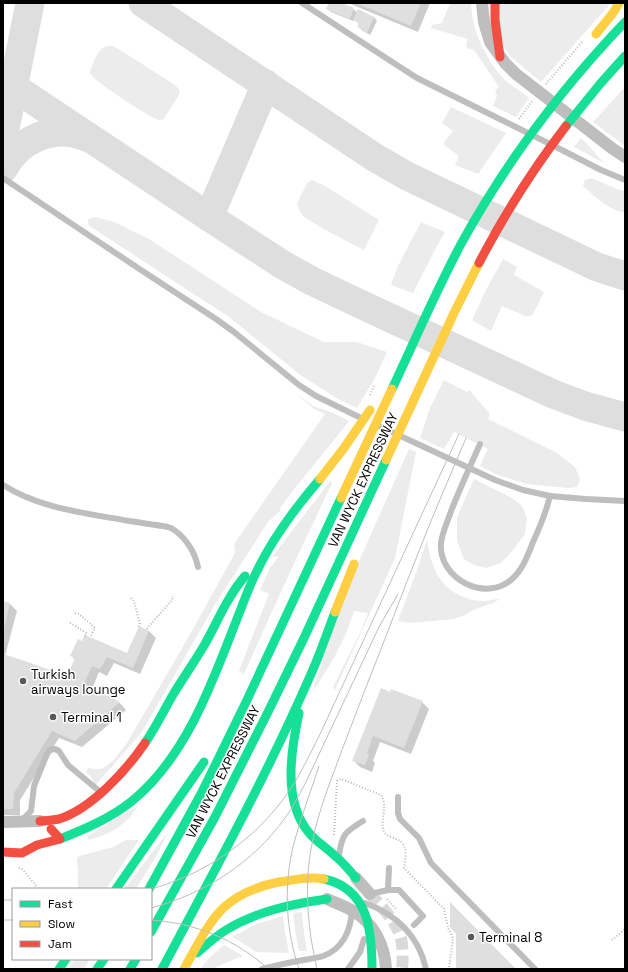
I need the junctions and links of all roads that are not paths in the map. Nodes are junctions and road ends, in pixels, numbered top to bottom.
1 (302, 3) edge
2 (482, 3) edge
3 (495, 3) edge
4 (619, 3) edge
5 (625, 22) edge
6 (588, 43) dead end
7 (625, 56) edge
8 (500, 57) junction
9 (566, 75) dead end
10 (614, 80) dead end
11 (595, 90) junction
12 (539, 122) junction
13 (625, 157) edge
14 (3, 178) edge
15 (625, 180) edge
16 (403, 366) junction
17 (420, 386) junction
18 (421, 401) dead end
19 (412, 430) dead end
20 (480, 444) dead end
21 (403, 451) dead end
22 (3, 484) edge
23 (550, 496) junction
24 (625, 501) edge
25 (358, 554) dead end
26 (265, 555) junction
27 (198, 567) dead end
28 (204, 645) junction
29 (192, 680) dead end
30 (302, 694) junction
31 (247, 700) junction
32 (101, 792) junction
33 (398, 797) dead end
34 (102, 804) dead end
35 (3, 818) edge
36 (22, 820) junction
37 (40, 821) junction
38 (363, 821) dead end
39 (3, 822) edge
40 (60, 839) junction
41 (3, 852) edge
42 (339, 859) junction
43 (389, 868) dead end
44 (306, 869) dead end
45 (338, 871) dead end
46 (356, 878) junction
47 (342, 885) junction
48 (263, 886) junction
49 (117, 888) edge
50 (151, 888) edge
51 (388, 890) junction
52 (370, 894) joint
53 (327, 899) junction
54 (367, 918) junction
55 (414, 924) dead end
56 (152, 930) edge
57 (65, 960) edge
58 (103, 960) edge
59 (110, 960) edge
60 (135, 960) edge
61 (185, 966) edge
62 (59, 969) edge
63 (98, 969) edge
64 (105, 969) edge
65 (130, 969) edge
66 (162, 969) edge
67 (262, 969) edge
68 (348, 969) edge
69 (372, 969) edge
70 (386, 969) edge
71 (426, 969) edge
72 (535, 969) edge

1 - 15 lane
2 - 8 street
3 - 8 main road
4 - 6 main road
5 - 12 main road, VAN WYCK EXPRESSWAY
7 - 11 main road, VAN WYCK EXPRESSWAY
8 - 13 street
9 - 12 main road
10 - 11 main road
11 - 17 main road, VAN WYCK EXPRESSWAY
12 - 16 main road, VAN WYCK EXPRESSWAY
14 - 23 lane
16 - 26 main road
16 - 31 main road, VAN WYCK EXPRESSWAY
17 - 18 main road
17 - 56 main road, VAN WYCK EXPRESSWAY
19 - 21 main road
20 - 23 lane
22 - 27 lane
23 - 24 lane
25 - 30 main road
26 - 28 main road
26 - 40 main road
28 - 29 main road
28 - 32 main road
30 - 42 main road
30 - 66 main road
31 - 49 main road
31 - 50 main road, VAN WYCK EXPRESSWAY
32 - 36 lane
32 - 37 main road
33 - 72 lane
34 - 36 main road
35 - 36 street
36 - 37 street
36 - 39 street
37 - 40 main road
38 - 42 lane
40 - 41 main road
42 - 46 main road
43 - 51 lane
44 - 48 main road
45 - 46 main road
46 - 52 street
47 - 48 main road
47 - 54 main road
47 - 67 lane
48 - 61 main road
51 - 52 lane
51 - 55 lane
53 - 61 main road
53 - 70 street
53 - 71 lane
54 - 68 lane
54 - 69 main road
57 - 62 main road
58 - 63 main road
59 - 64 main road
60 - 65 main road

